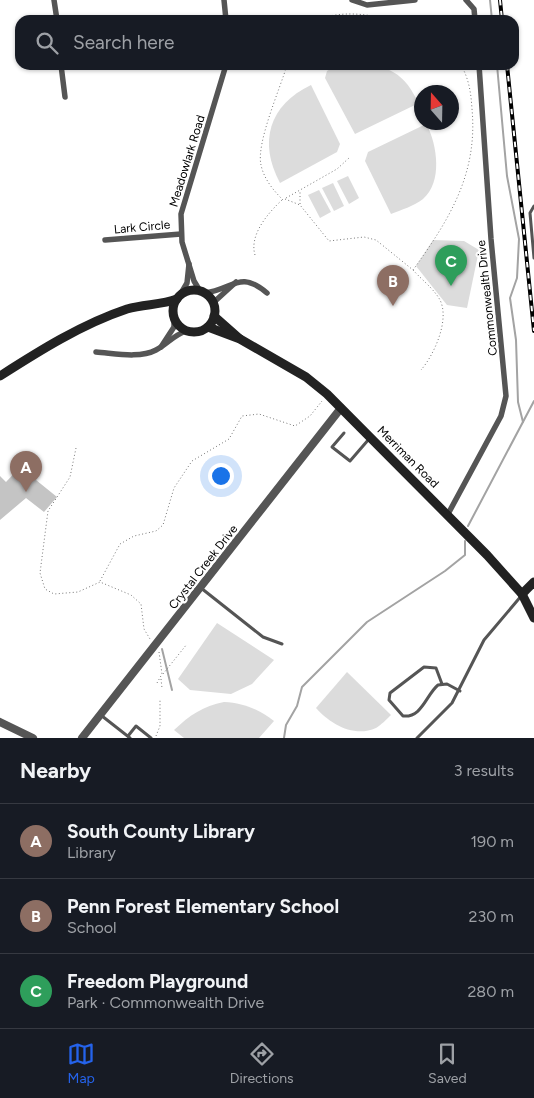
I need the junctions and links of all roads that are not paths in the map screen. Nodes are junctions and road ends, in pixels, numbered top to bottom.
1 (54, 0) edge
2 (224, 0) edge
3 (352, 0) edge
4 (415, 0) edge
5 (466, 0) edge
6 (56, 15) edge
7 (226, 15) edge
8 (474, 15) edge
9 (62, 70) edge
10 (224, 70) edge
11 (479, 70) edge
12 (65, 97) dead end
13 (534, 206) edge
14 (181, 234) junction
15 (105, 240) dead end
16 (534, 258) edge
17 (189, 264) junction
18 (236, 282) junction
19 (202, 292) junction
20 (267, 293) dead end
21 (178, 297) junction
22 (213, 303) junction
23 (146, 305) junction
24 (214, 316) junction
25 (174, 318) junction
26 (208, 327) junction
27 (186, 331) junction
28 (240, 339) junction
29 (161, 347) junction
30 (96, 352) dead end
31 (0, 376) edge
32 (341, 408) junction
33 (344, 433) dead end
34 (371, 437) junction
35 (448, 514) junction
36 (534, 582) edge
37 (201, 588) junction
38 (522, 594) junction
39 (534, 618) edge
40 (282, 644) dead end
41 (442, 684) junction
42 (460, 691) junction
43 (102, 715) junction
44 (0, 722) edge
45 (129, 737) edge
46 (32, 738) edge
47 (82, 738) edge
48 (153, 738) edge
49 (417, 738) edge

1 - 6 street
2 - 7 street
3 - 4 street
5 - 8 street
9 - 12 street
10 - 14 street, Meadowlark Road
11 - 35 street, Commonwealth Drive
13 - 16 lane
14 - 15 street, Lark Circle
14 - 17 street, Meadowlark Road
17 - 19 street, Meadowlark Road
17 - 21 street, Meadowlark Road
18 - 19 street
18 - 20 street
18 - 22 street
19 - 21 main road
19 - 22 main road
21 - 23 main road
21 - 25 main road
22 - 24 main road
23 - 25 main road
23 - 31 main road
24 - 26 main road
24 - 28 main road, Merriman Road
25 - 27 main road
25 - 29 street
26 - 27 main road
26 - 28 main road, Merriman Road
27 - 29 street
28 - 32 main road, Merriman Road
29 - 30 street
32 - 34 main road, Merriman Road
32 - 37 street, Crystal Creek Drive
33 - 34 lane
34 - 35 main road, Merriman Road
35 - 38 main road, Merriman Road
36 - 38 main road
37 - 40 lane
37 - 43 street, Crystal Creek Drive
38 - 39 main road, Merriman Road
38 - 42 lane
41 - 41 lane
41 - 42 lane
42 - 49 lane
43 - 45 lane
43 - 47 street, Crystal Creek Drive
44 - 46 street
45 - 48 lane

